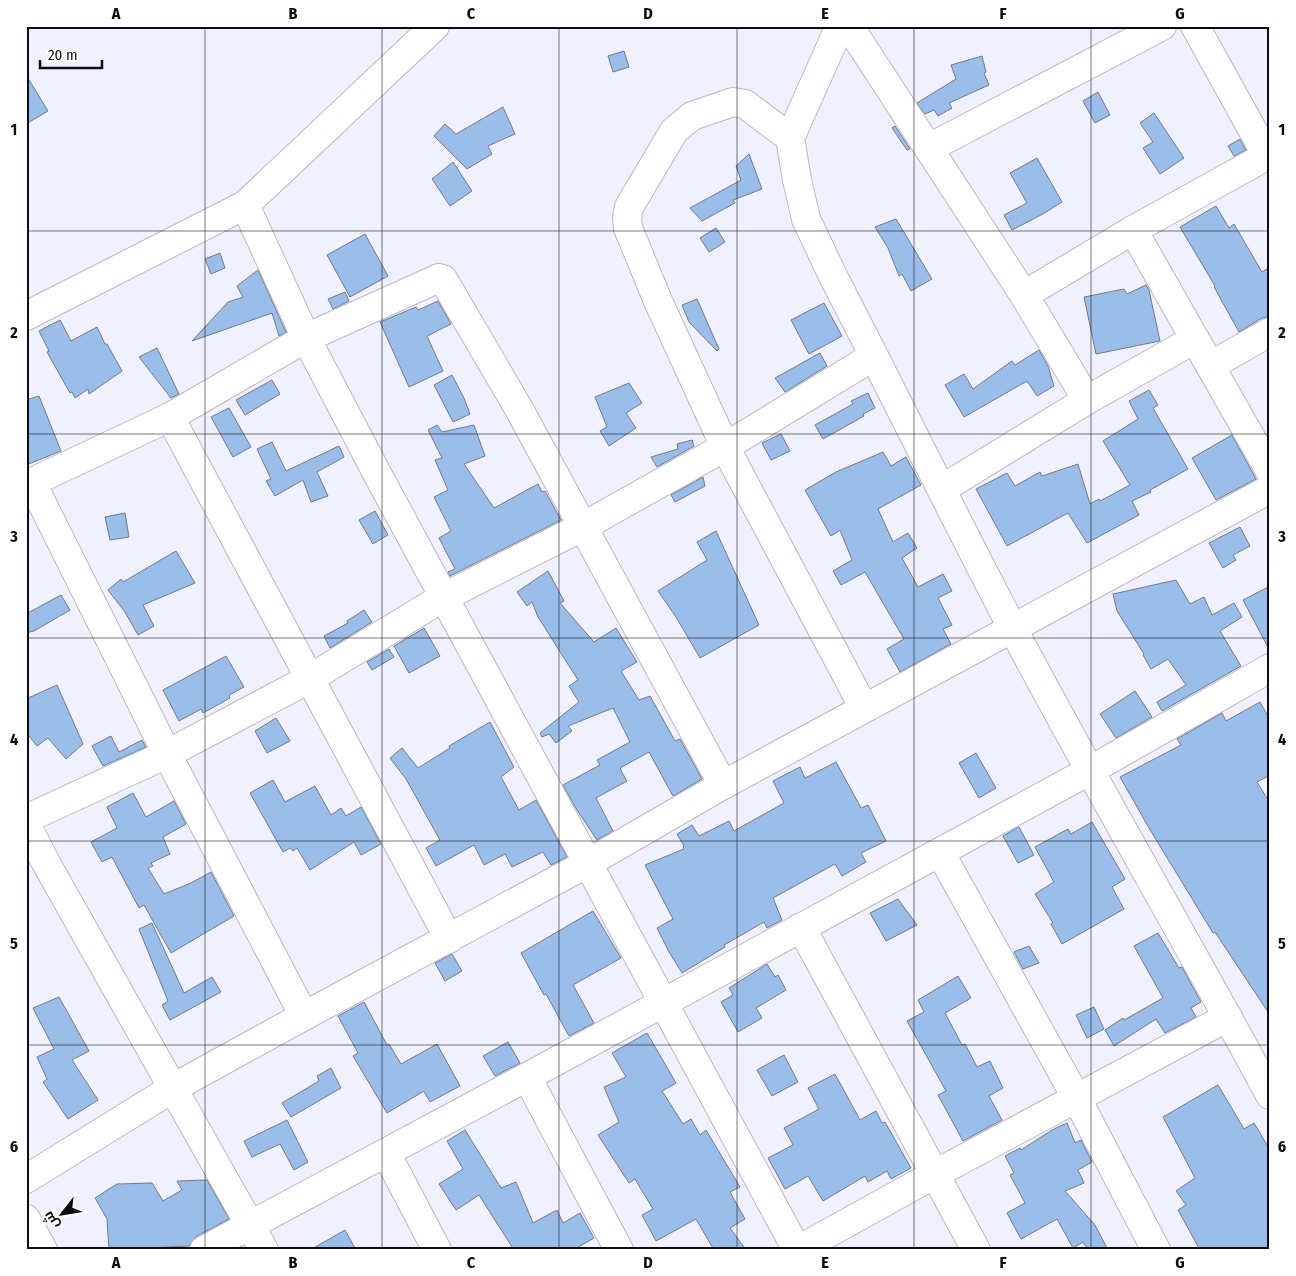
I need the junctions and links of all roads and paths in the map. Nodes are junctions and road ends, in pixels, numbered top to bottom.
1 (435, 26) edge
2 (840, 26) edge
3 (848, 26) edge
4 (1162, 26) edge
5 (1195, 26) edge
6 (790, 138) junction
7 (929, 148) junction
8 (1268, 155) edge
9 (246, 205) junction
10 (1133, 230) junction
11 (1024, 295) junction
12 (26, 316) edge
13 (1270, 332) edge
14 (306, 338) junction
15 (1194, 339) junction
16 (874, 356) junction
17 (1210, 366) junction
18 (1087, 400) junction
19 (170, 417) junction
20 (725, 447) junction
21 (1270, 471) edge
22 (29, 484) edge
23 (942, 489) junction
24 (1270, 489) edge
25 (582, 527) junction
26 (442, 598) junction
27 (1013, 629) junction
28 (1270, 668) edge
29 (309, 679) junction
30 (864, 708) junction
31 (167, 754) junction
32 (1089, 771) junction
33 (723, 786) junction
34 (26, 819) edge
35 (26, 824) edge
36 (940, 852) junction
37 (588, 863) junction
38 (800, 928) junction
39 (448, 939) junction
40 (662, 1003) junction
41 (304, 1016) junction
42 (1228, 1017) junction
43 (527, 1077) junction
44 (173, 1088) junction
45 (1270, 1095) edge
46 (1077, 1099) junction
47 (386, 1153) junction
48 (935, 1174) junction
49 (26, 1179) edge
50 (26, 1219) edge
51 (250, 1224) junction
52 (43, 1250) edge
53 (204, 1250) edge
54 (264, 1250) edge
55 (437, 1250) edge
56 (619, 1250) edge
57 (798, 1250) edge
58 (976, 1250) edge
59 (1156, 1250) edge

1 - 9 street
2 - 6 street
3 - 7 street
4 - 7 street
5 - 8 street
6 - 16 street
6 - 20 street
7 - 11 street
8 - 10 street
9 - 12 street
9 - 14 street
10 - 11 street
10 - 15 street
11 - 18 street
13 - 17 street
14 - 19 street
14 - 25 street
14 - 26 street
15 - 17 street
15 - 18 street
16 - 20 street
16 - 23 street
17 - 21 street
18 - 23 street
19 - 22 street
19 - 29 street
20 - 25 street
20 - 30 street
22 - 31 street
23 - 27 street
24 - 27 street
25 - 26 street
25 - 33 street
26 - 29 street
26 - 37 street
27 - 30 street
27 - 32 street
28 - 32 street
29 - 31 street
29 - 39 street
30 - 33 street
31 - 34 street
31 - 41 street
32 - 36 street
32 - 42 street
33 - 37 street
35 - 44 street
36 - 38 street
36 - 46 street
37 - 39 street
37 - 40 street
38 - 40 street
38 - 48 street
39 - 41 street
40 - 43 street
40 - 57 street
41 - 44 street
42 - 45 street
42 - 46 street
43 - 47 street
43 - 56 street
44 - 49 street
44 - 51 street
46 - 48 street
46 - 59 street
47 - 51 street
47 - 55 street
48 - 57 street
48 - 58 street
50 - 52 street
51 - 53 street
51 - 54 street

